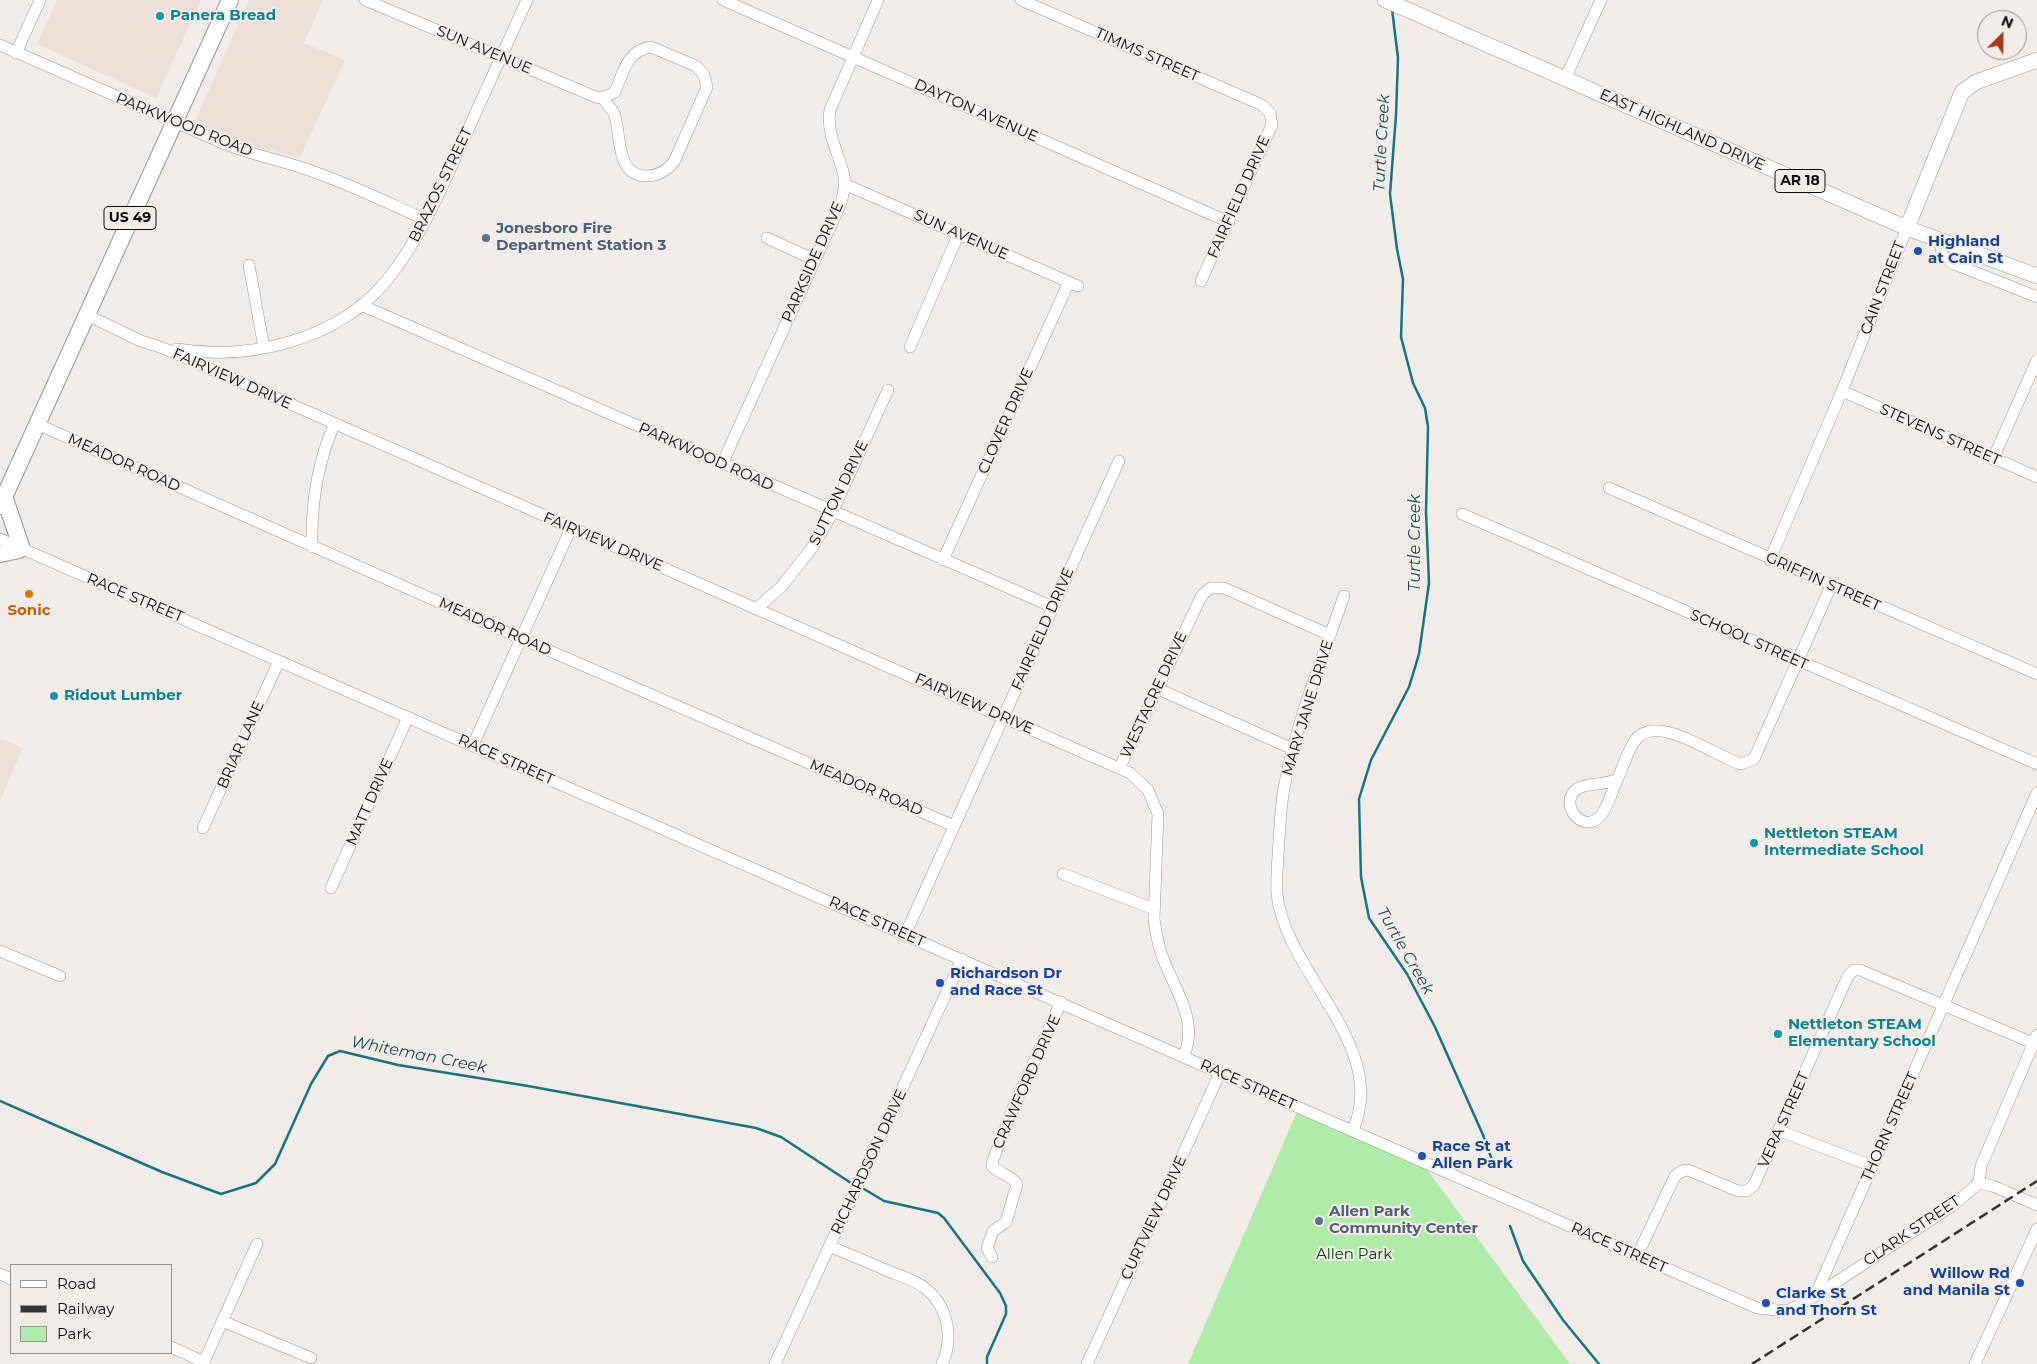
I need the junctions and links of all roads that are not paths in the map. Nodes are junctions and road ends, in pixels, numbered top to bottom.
1 (40, 0) edge
2 (230, 0) edge
3 (364, 0) edge
4 (527, 0) edge
5 (723, 0) edge
6 (878, 0) edge
7 (1021, 0) edge
8 (1385, 0) edge
9 (1601, 0) edge
10 (0, 45) edge
11 (16, 53) junction
12 (502, 56) junction
13 (853, 57) junction
14 (2037, 60) edge
15 (1566, 79) junction
16 (604, 97) junction
17 (1270, 112) joint
18 (174, 122) junction
19 (844, 184) junction
20 (426, 220) junction
21 (1229, 222) junction
22 (1906, 228) junction
23 (959, 234) junction
24 (766, 238) dead end
25 (1941, 241) junction
26 (815, 260) junction
27 (249, 265) dead end
28 (2037, 276) edge
29 (1201, 281) dead end
30 (1073, 284) joint
31 (2037, 298) edge
32 (361, 305) junction
33 (87, 314) junction
34 (910, 347) dead end
35 (163, 348) junction
36 (264, 348) junction
37 (2037, 360) edge
38 (888, 390) dead end
39 (1842, 391) junction
40 (37, 424) junction
41 (334, 424) junction
42 (1993, 459) junction
43 (1119, 460) dead end
44 (722, 464) junction
45 (2037, 477) edge
46 (1609, 488) dead end
47 (1, 500) edge
48 (832, 511) junction
49 (1462, 514) dead end
50 (570, 528) junction
51 (0, 539) edge
52 (312, 547) junction
53 (21, 548) junction
54 (0, 554) edge
55 (943, 560) junction
56 (1770, 560) junction
57 (1831, 586) junction
58 (1344, 596) dead end
59 (1052, 607) junction
60 (756, 609) junction
61 (1330, 635) junction
62 (520, 638) junction
63 (279, 661) junction
64 (1798, 661) junction
65 (2037, 674) edge
66 (1158, 689) junction
67 (408, 717) junction
68 (1003, 717) junction
69 (472, 745) junction
70 (1293, 749) junction
71 (2037, 764) edge
72 (1120, 767) junction
73 (1618, 778) junction
74 (2037, 793) edge
75 (954, 826) junction
76 (204, 828) dead end
77 (1063, 874) dead end
78 (331, 888) dead end
79 (1154, 909) junction
80 (905, 934) junction
81 (0, 951) edge
82 (962, 959) junction
83 (60, 976) dead end
84 (1061, 1002) junction
85 (1944, 1004) junction
86 (2035, 1039) edge
87 (1184, 1056) junction
88 (1220, 1073) junction
89 (1353, 1130) junction
90 (1780, 1131) junction
91 (1872, 1166) junction
92 (1979, 1183) junction
93 (2037, 1205) edge
94 (2037, 1229) edge
95 (257, 1244) dead end
96 (829, 1246) junction
97 (1637, 1256) junction
98 (992, 1257) dead end
99 (1815, 1296) junction
100 (1753, 1307) joint
101 (222, 1321) junction
102 (172, 1348) edge
103 (310, 1358) dead end
104 (203, 1363) edge
105 (775, 1364) edge
106 (942, 1364) edge
107 (1087, 1364) edge
108 (1975, 1364) edge

1 - 11 street
2 - 18 highway, US 49
3 - 12 street, SUN AVENUE
4 - 12 street, BRAZOS STREET
5 - 13 street, DAYTON AVENUE
6 - 13 street, PARKSIDE DRIVE
7 - 17 street, TIMMS STREET
8 - 15 main road, EAST HIGHLAND DRIVE / AR 18
9 - 15 street
10 - 11 street, PARKWOOD ROAD
11 - 18 street, PARKWOOD ROAD
12 - 16 street, SUN AVENUE
12 - 20 street, BRAZOS STREET
13 - 19 street, PARKSIDE DRIVE
13 - 21 street, DAYTON AVENUE
14 - 22 main road, CAIN STREET
15 - 22 main road, EAST HIGHLAND DRIVE / AR 18
16 - 16 street
17 - 21 street, FAIRFIELD DRIVE
18 - 20 street, PARKWOOD ROAD
18 - 33 highway, US 49
19 - 23 street, SUN AVENUE
19 - 26 street, PARKSIDE DRIVE
20 - 32 street, BRAZOS STREET
21 - 29 street, FAIRFIELD DRIVE
22 - 25 main road, EAST HIGHLAND DRIVE / AR 18
22 - 39 street, CAIN STREET
23 - 30 street, SUN AVENUE
23 - 34 street
24 - 26 street
25 - 28 main road, EAST HIGHLAND DRIVE / AR 18
25 - 31 street
26 - 44 street, PARKSIDE DRIVE
27 - 36 street
30 - 55 street, CLOVER DRIVE
32 - 36 street, BRAZOS STREET
32 - 44 street, PARKWOOD ROAD
33 - 35 street, FAIRVIEW DRIVE
33 - 40 highway, US 49
35 - 36 street, BRAZOS STREET
35 - 41 street, FAIRVIEW DRIVE
37 - 42 street
38 - 48 street, SUTTON DRIVE
39 - 42 street, STEVENS STREET
39 - 56 street, CAIN STREET
40 - 47 highway, US 49
40 - 52 street, MEADOR ROAD
41 - 50 street, FAIRVIEW DRIVE
41 - 52 street
42 - 45 street, STEVENS STREET
43 - 59 street, FAIRFIELD DRIVE
44 - 48 street, PARKWOOD ROAD
46 - 56 street, GRIFFIN STREET
47 - 53 highway
48 - 55 street, PARKWOOD ROAD
48 - 60 street, SUTTON DRIVE
49 - 64 street, SCHOOL STREET
50 - 60 street, FAIRVIEW DRIVE
50 - 62 street
51 - 53 street, RACE STREET
52 - 62 street, MEADOR ROAD
53 - 54 highway
53 - 63 street, RACE STREET
55 - 59 street, PARKWOOD ROAD
56 - 57 street, GRIFFIN STREET
57 - 64 street
57 - 65 street, GRIFFIN STREET
58 - 61 street, MARY JANE DRIVE
59 - 68 street, FAIRFIELD DRIVE
60 - 68 street, FAIRVIEW DRIVE
61 - 66 street, WESTACRE DRIVE
61 - 70 street, MARY JANE DRIVE
62 - 69 street
62 - 75 street, MEADOR ROAD
63 - 67 street, RACE STREET
63 - 76 street, BRIAR LANE
64 - 71 street, SCHOOL STREET
64 - 73 street
66 - 70 street
66 - 72 street, WESTACRE DRIVE
67 - 69 street, RACE STREET
67 - 78 street, MATT DRIVE
68 - 72 street, FAIRVIEW DRIVE
68 - 75 street, FAIRFIELD DRIVE
69 - 80 street, RACE STREET
70 - 89 street, MARY JANE DRIVE
72 - 79 street, WESTACRE DRIVE
73 - 73 street
74 - 85 street, THORN STREET
75 - 80 street, FAIRFIELD DRIVE
77 - 79 street
79 - 87 street, WESTACRE DRIVE
80 - 82 street, RACE STREET
81 - 83 street
82 - 84 street, RACE STREET
82 - 96 street, RICHARDSON DRIVE
84 - 87 street, RACE STREET
84 - 98 street, CRAWFORD DRIVE
85 - 86 street, VERA STREET
85 - 90 street, VERA STREET
85 - 91 street, THORN STREET
86 - 92 street
87 - 88 street, RACE STREET
88 - 89 street, RACE STREET
88 - 107 street, CURTVIEW DRIVE
89 - 97 street, RACE STREET
90 - 91 street
90 - 97 street, VERA STREET
91 - 99 street, THORN STREET
92 - 93 street
92 - 99 street, CLARK STREET
94 - 108 street
95 - 101 street
96 - 105 street, RICHARDSON DRIVE
96 - 106 street
97 - 100 street, RACE STREET
99 - 100 street, CLARK STREET
101 - 103 street
101 - 104 street
102 - 104 street

